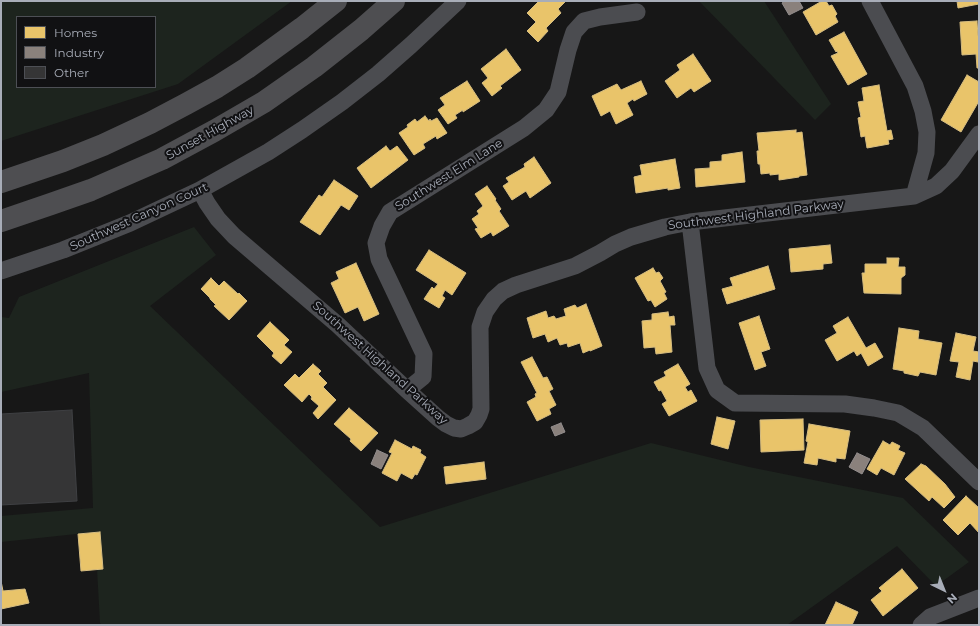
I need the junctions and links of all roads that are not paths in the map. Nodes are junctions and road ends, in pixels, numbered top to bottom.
1 (336, 1) edge
2 (394, 1) edge
3 (458, 1) edge
4 (870, 1) edge
5 (637, 12) dead end
6 (979, 134) edge
7 (1, 182) edge
8 (200, 190) junction
9 (914, 196) junction
10 (1, 221) edge
11 (690, 222) junction
12 (1, 271) edge
13 (407, 390) junction
14 (979, 482) edge
15 (979, 598) edge
16 (921, 625) edge

1 - 7 highway
2 - 10 highway, Sunset Highway
3 - 8 street, Southwest Canyon Court
4 - 9 street
5 - 13 street, Southwest Elm Lane
6 - 9 street, Southwest Highland Parkway
8 - 12 street, Southwest Canyon Court
8 - 13 street, Southwest Highland Parkway
9 - 11 street, Southwest Highland Parkway
11 - 13 street, Southwest Highland Parkway
11 - 14 street
15 - 16 street

